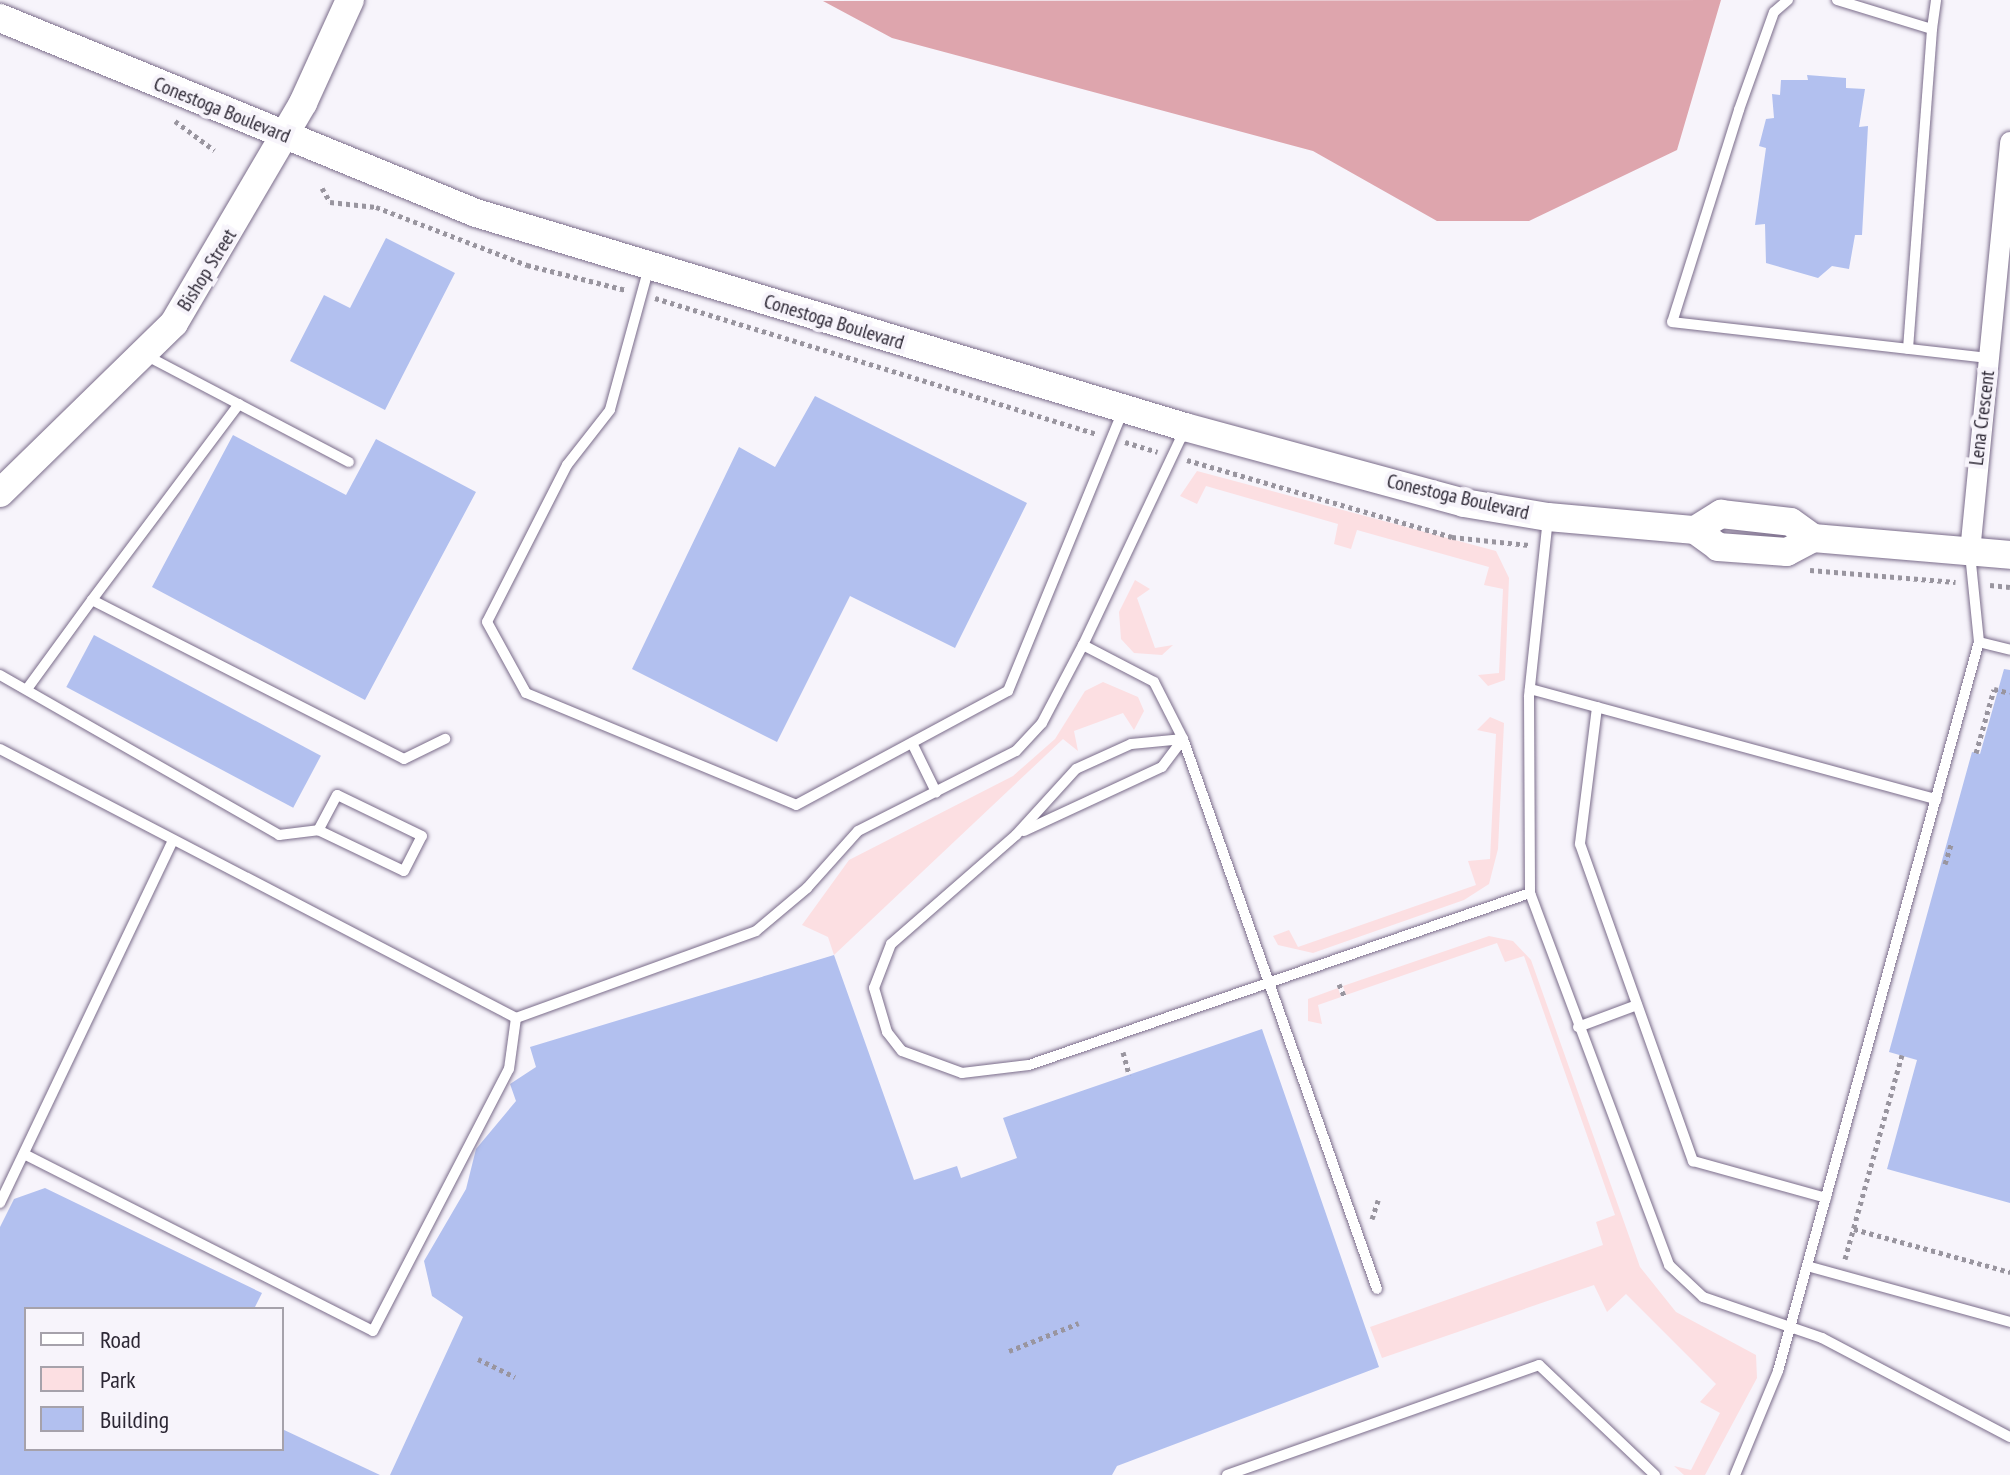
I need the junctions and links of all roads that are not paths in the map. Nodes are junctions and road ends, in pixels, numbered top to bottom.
1 (350, 0) edge
2 (1788, 0) edge
3 (1837, 0) edge
4 (1936, 0) edge
5 (0, 18) edge
6 (1932, 29) junction
7 (284, 135) junction
8 (2010, 142) edge
9 (649, 267) junction
10 (1908, 349) junction
11 (145, 355) junction
12 (1990, 358) junction
13 (239, 404) junction
14 (1124, 409) junction
15 (1185, 427) junction
16 (349, 462) dead end
17 (0, 493) edge
18 (1548, 517) junction
19 (1970, 552) junction
20 (2010, 555) edge
21 (92, 600) junction
22 (1979, 642) junction
23 (1083, 645) junction
24 (2010, 650) edge
25 (0, 675) edge
26 (27, 689) junction
27 (1530, 689) junction
28 (1597, 707) junction
29 (445, 739) dead end
30 (1183, 739) junction
31 (912, 743) junction
32 (0, 749) edge
33 (936, 792) junction
34 (1936, 799) junction
35 (318, 830) junction
36 (1016, 835) junction
37 (173, 840) junction
38 (1530, 893) junction
39 (1275, 985) junction
40 (1637, 1005) junction
41 (516, 1018) junction
42 (1578, 1027) junction
43 (24, 1154) junction
44 (1826, 1198) junction
45 (0, 1203) edge
46 (1807, 1266) junction
47 (1377, 1289) dead end
48 (2010, 1322) edge
49 (1789, 1329) junction
50 (2010, 1437) edge
51 (1227, 1475) edge
52 (1655, 1475) edge
53 (1735, 1475) edge

1 - 7 street, Bishop Street
2 - 10 lane
3 - 6 lane
4 - 6 lane
5 - 7 street, Conestoga Boulevard
6 - 10 lane
7 - 9 street, Conestoga Boulevard
7 - 11 street, Bishop Street
8 - 12 street, Lena Crescent
9 - 14 street, Conestoga Boulevard
9 - 31 lane
10 - 12 lane
11 - 13 lane
11 - 17 street, Bishop Street
12 - 19 street, Lena Crescent
13 - 16 lane
13 - 21 lane
14 - 15 street, Conestoga Boulevard
14 - 31 lane
15 - 18 street, Conestoga Boulevard
15 - 23 lane
18 - 19 street, Conestoga Boulevard
18 - 27 lane
19 - 20 street, Conestoga Boulevard
19 - 22 lane
21 - 26 lane
21 - 29 lane
22 - 24 lane
22 - 34 lane
23 - 30 lane
23 - 33 lane
25 - 26 lane
26 - 35 lane
27 - 28 lane
27 - 38 lane
28 - 34 lane
28 - 40 lane
30 - 36 lane
30 - 36 lane
30 - 39 lane
31 - 33 lane
32 - 37 lane
33 - 41 lane
34 - 44 lane
35 - 35 lane
36 - 39 lane
37 - 41 lane
37 - 43 lane
38 - 39 lane
38 - 42 lane
39 - 47 lane
40 - 42 lane
40 - 44 lane
41 - 43 lane
42 - 49 lane
43 - 45 lane
44 - 46 lane
46 - 48 lane
46 - 49 lane
49 - 50 lane
49 - 53 lane
51 - 52 lane

